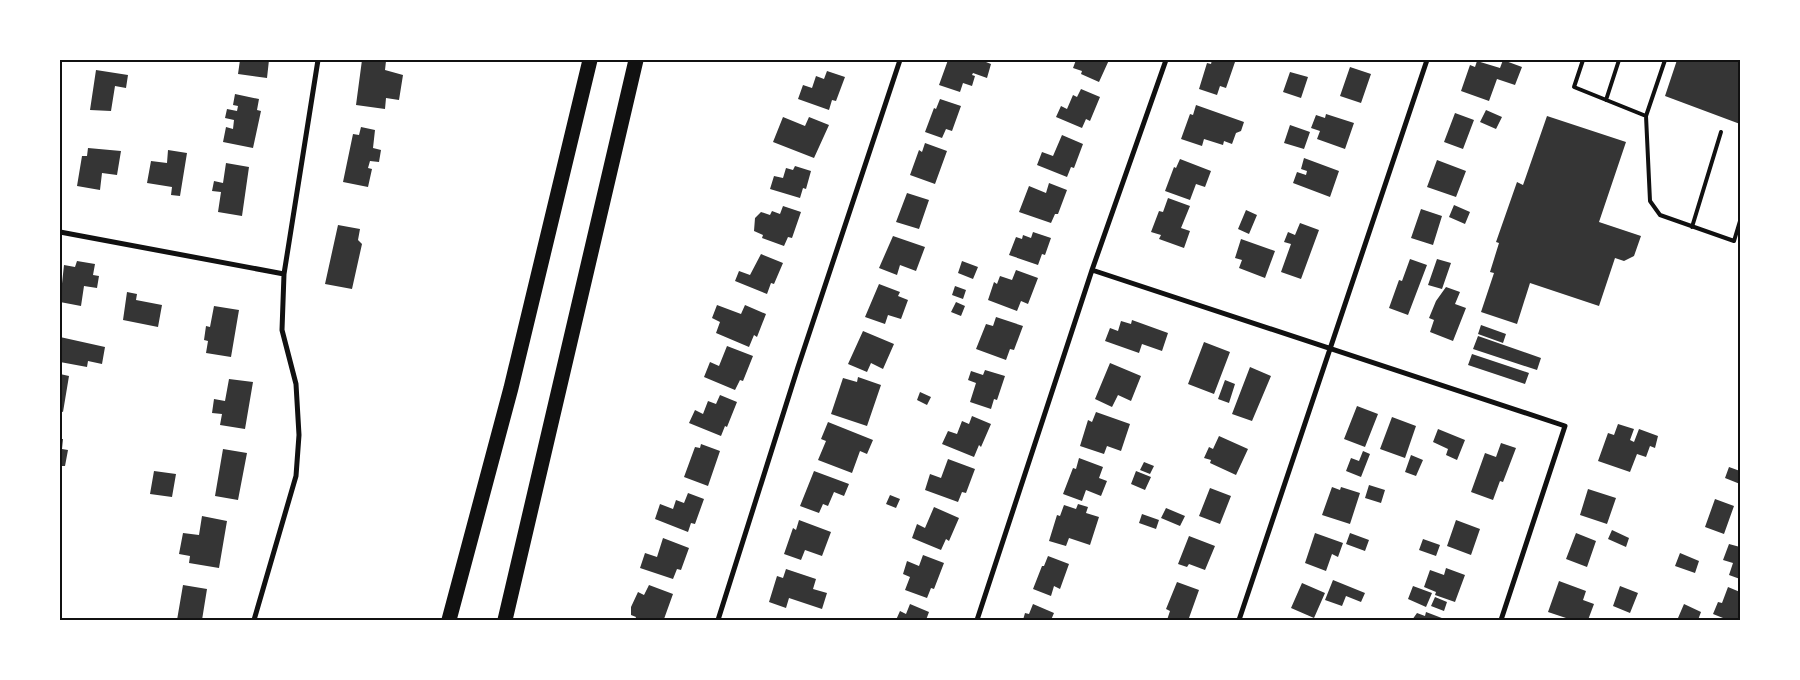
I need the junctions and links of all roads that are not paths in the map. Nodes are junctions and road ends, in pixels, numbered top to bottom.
1 (318, 60) edge
2 (590, 60) edge
3 (636, 60) edge
4 (644, 60) edge
5 (900, 60) edge
6 (1166, 60) edge
7 (1427, 60) edge
8 (1584, 60) edge
9 (1619, 60) edge
10 (1665, 60) edge
11 (1606, 100) junction
12 (626, 105) junction
13 (1646, 116) junction
14 (1721, 132) dead end
15 (1740, 221) edge
16 (1692, 226) junction
17 (60, 232) edge
18 (1092, 270) junction
19 (284, 274) junction
20 (1330, 348) junction
21 (254, 620) edge
22 (449, 620) edge
23 (505, 620) edge
24 (718, 620) edge
25 (978, 620) edge
26 (1239, 620) edge
27 (1501, 620) edge

1 - 19 street
2 - 22 highway
3 - 12 highway
4 - 12 highway
5 - 24 street
6 - 18 street
7 - 20 street
8 - 11 lane
9 - 11 lane
10 - 13 lane
11 - 13 lane
12 - 23 highway
13 - 16 lane
14 - 16 lane
15 - 16 lane
17 - 19 street
18 - 20 street
18 - 25 street
19 - 21 street
20 - 26 street
20 - 27 street

